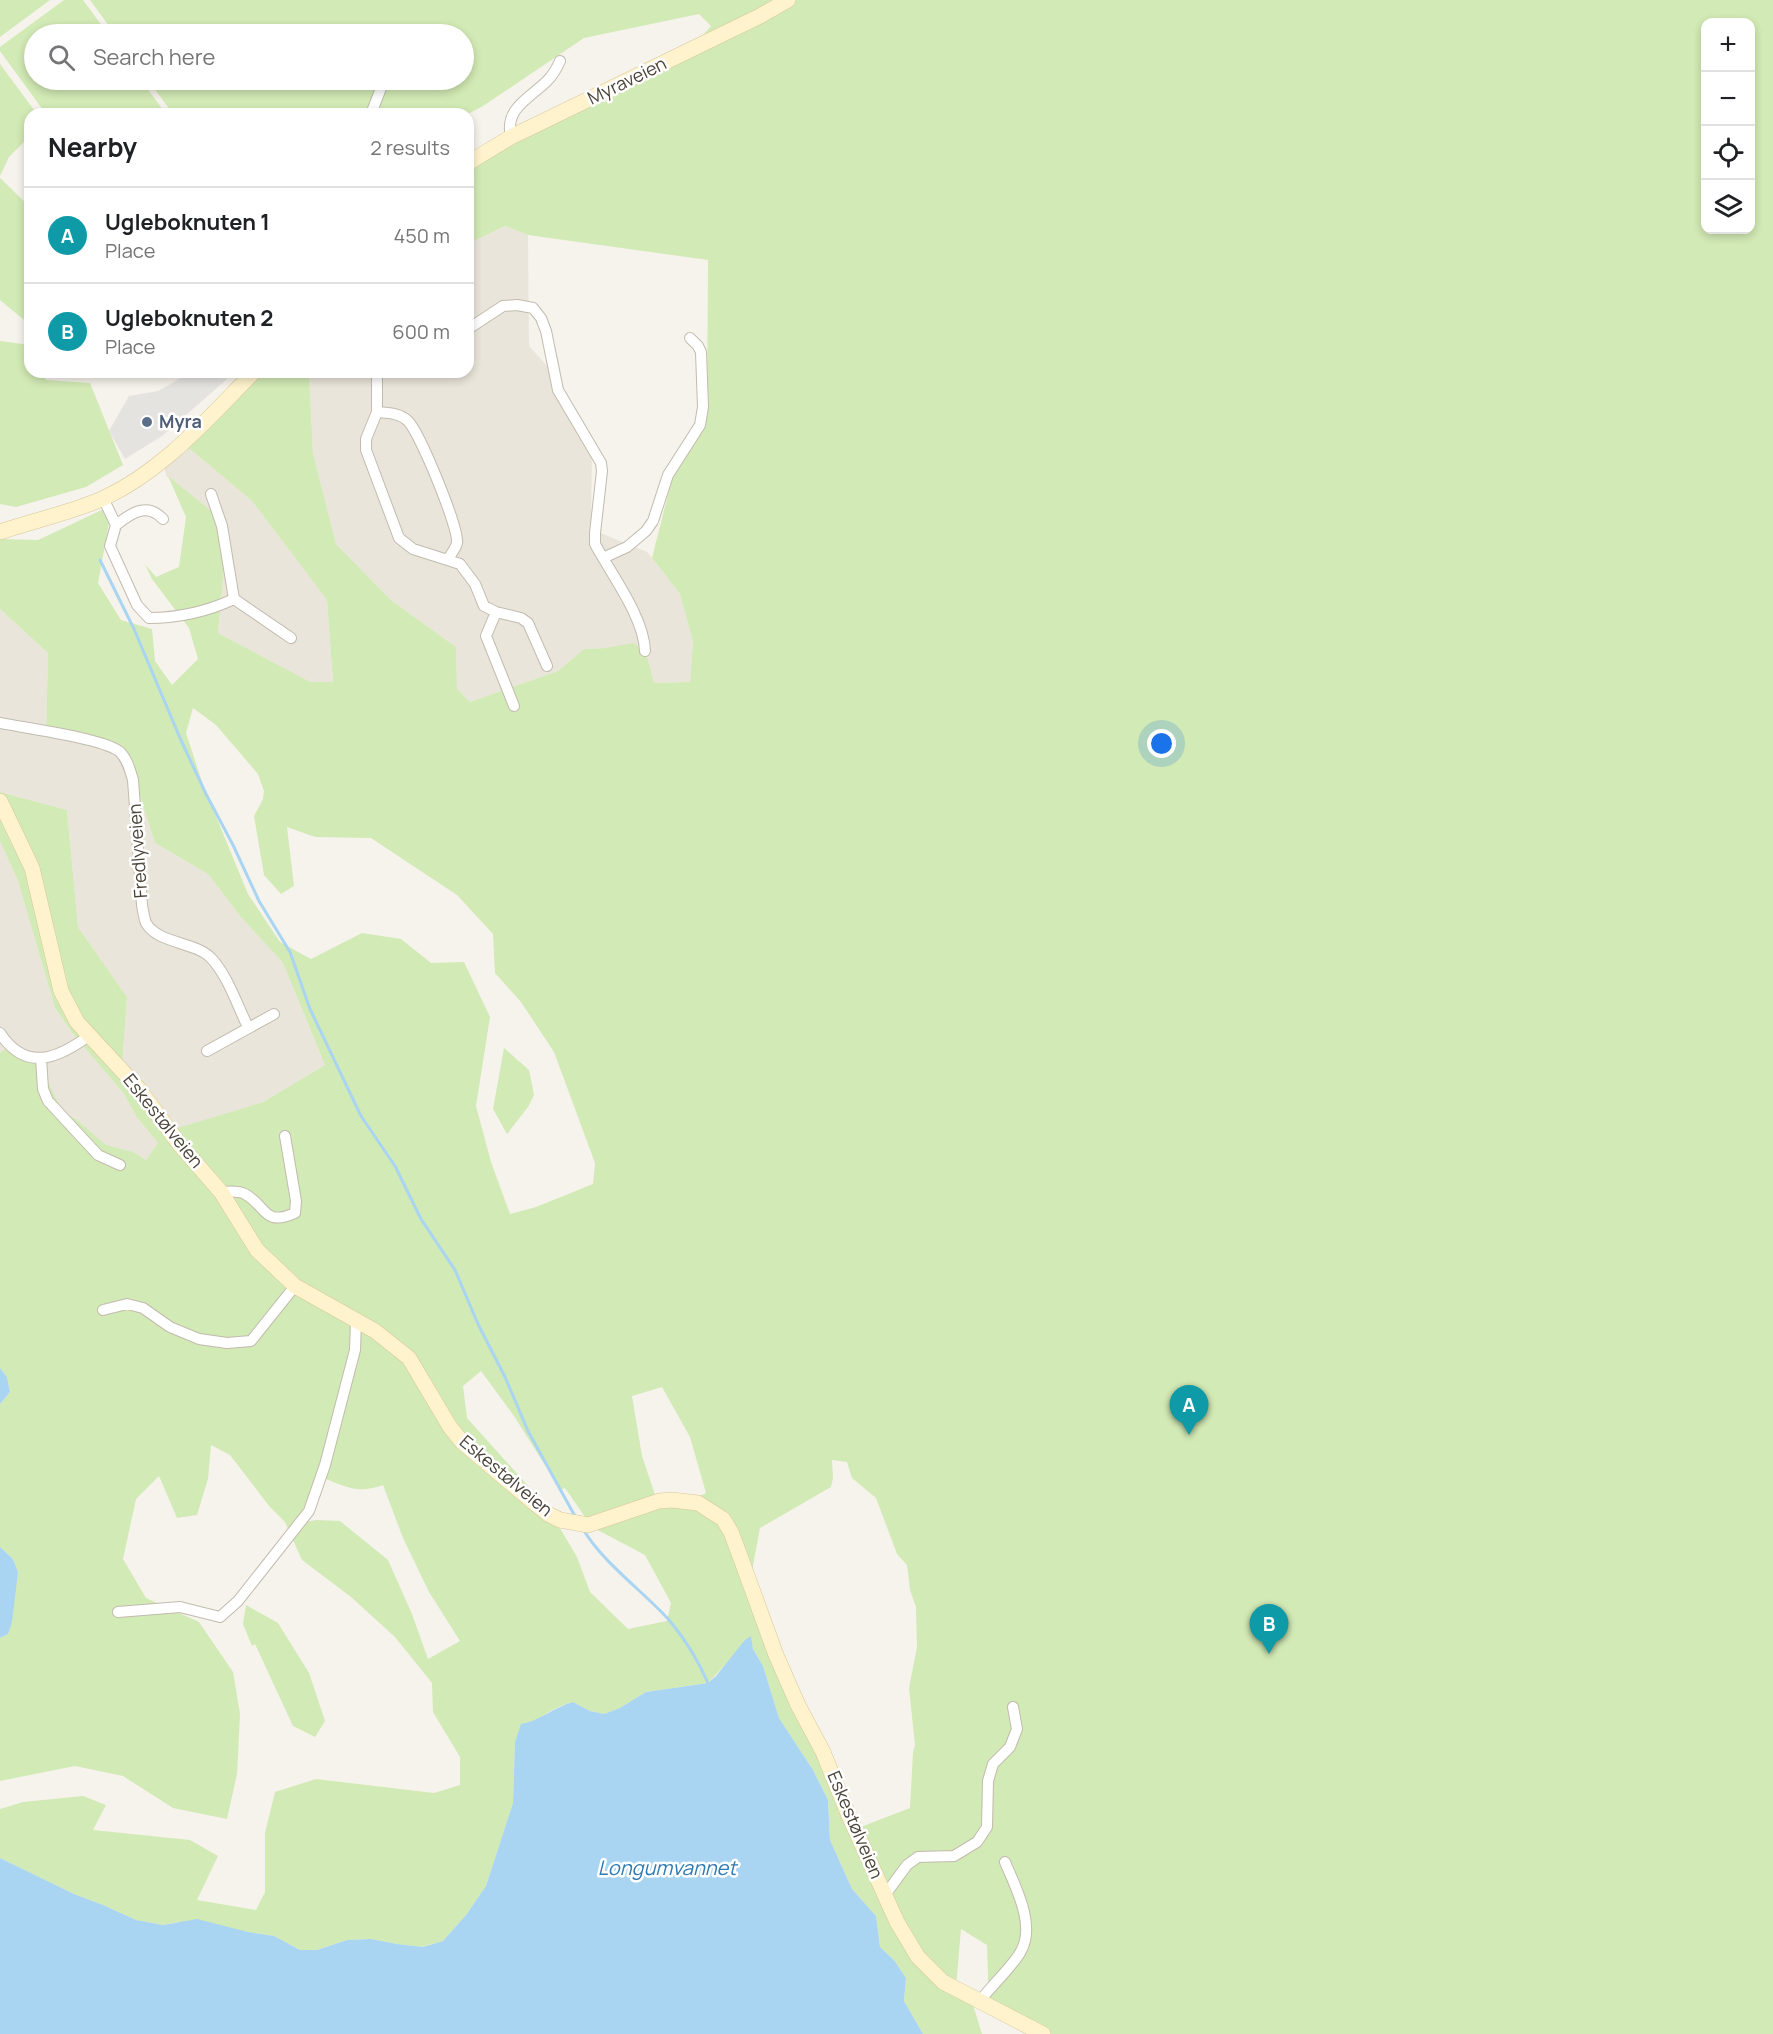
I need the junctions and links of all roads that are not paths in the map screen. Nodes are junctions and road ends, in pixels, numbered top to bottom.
1 (788, 0) edge
2 (560, 61) dead end
3 (380, 90) edge
4 (373, 108) edge
5 (511, 137) junction
6 (474, 159) edge
7 (474, 325) edge
8 (690, 338) dead end
9 (248, 378) edge
10 (377, 378) edge
11 (377, 412) junction
12 (211, 494) dead end
13 (103, 498) junction
14 (163, 519) dead end
15 (36, 520) junction
16 (0, 521) edge
17 (116, 525) junction
18 (0, 532) edge
19 (603, 558) junction
20 (448, 559) junction
21 (234, 599) junction
22 (496, 612) junction
23 (291, 638) dead end
24 (645, 651) dead end
25 (547, 666) dead end
26 (514, 706) dead end
27 (0, 723) edge
28 (0, 801) edge
29 (274, 1014) dead end
30 (248, 1027) junction
31 (0, 1033) edge
32 (90, 1035) junction
33 (207, 1051) dead end
34 (41, 1058) junction
35 (285, 1136) dead end
36 (120, 1165) dead end
37 (221, 1192) junction
38 (295, 1286) junction
39 (103, 1310) dead end
40 (356, 1321) junction
41 (118, 1612) dead end
42 (1013, 1707) dead end
43 (1005, 1862) dead end
44 (885, 1895) junction
45 (980, 2001) junction
46 (1043, 2034) edge

1 - 5 main road, Myraveien
2 - 5 street
3 - 4 street
5 - 6 main road, Myraveien
7 - 19 street
8 - 19 street
9 - 13 main road
10 - 11 street
11 - 20 street
11 - 20 street
12 - 21 street
13 - 15 main road
13 - 17 street
14 - 17 street
15 - 16 main road
15 - 18 main road
17 - 21 street
19 - 24 street
20 - 22 street
21 - 23 street
22 - 25 street
22 - 26 street
27 - 30 street, Fredlyveien
28 - 32 main road, Eskestølveien
29 - 30 street
30 - 33 street
31 - 34 street
32 - 34 street
32 - 37 main road, Eskestølveien
34 - 36 street
35 - 37 street
37 - 38 main road, Eskestølveien
38 - 39 street
38 - 40 main road, Eskestølveien
40 - 41 street
40 - 44 main road, Eskestølveien
42 - 44 street
43 - 45 street
44 - 45 main road, Eskestølveien
45 - 46 main road, Eskestølveien

